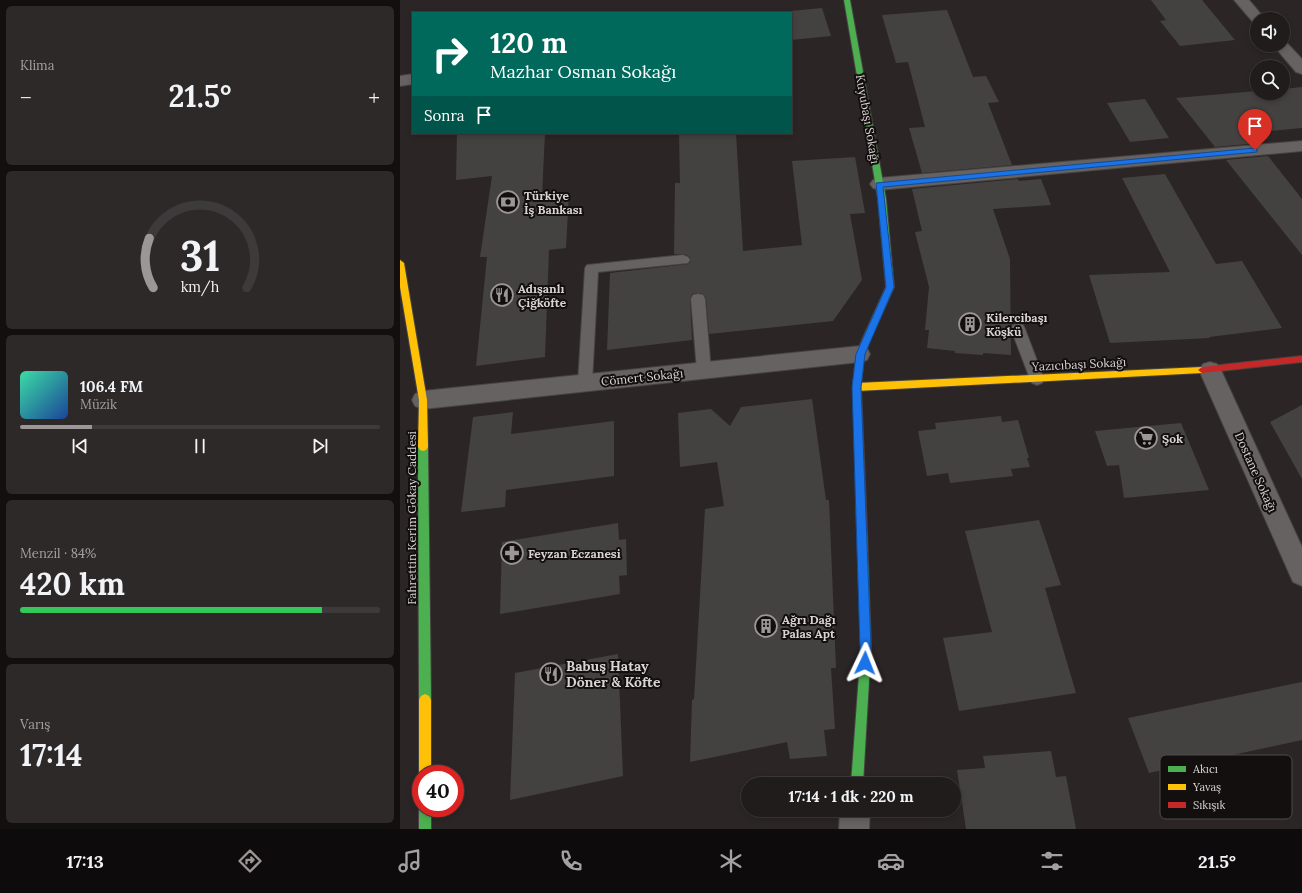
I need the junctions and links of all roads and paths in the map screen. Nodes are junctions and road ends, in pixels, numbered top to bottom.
1 (847, 0) edge
2 (1241, 0) edge
3 (1252, 12) edge
4 (1286, 52) edge
5 (1302, 69) edge
6 (412, 79) edge
7 (400, 81) edge
8 (1302, 146) edge
9 (879, 184) junction
10 (683, 260) dead end
11 (400, 263) edge
12 (698, 299) dead end
13 (1018, 329) dead end
14 (860, 354) junction
15 (1302, 359) edge
16 (1210, 370) junction
17 (704, 371) junction
18 (1037, 379) junction
19 (585, 383) junction
20 (857, 387) junction
21 (423, 400) junction
22 (1302, 574) edge
23 (425, 765) edge
24 (857, 777) edge
25 (425, 817) edge
26 (855, 817) edge
27 (425, 829) edge
28 (854, 829) edge

1 - 9 street, Kuyubaşı Sokağı
2 - 3 street
4 - 5 street
6 - 7 street
8 - 9 street
9 - 14 street, Kuyubaşı Sokağı
10 - 19 lane
11 - 21 street, Fahrettin Kerim Gökay Caddesi
12 - 17 lane
13 - 18 lane
14 - 17 street, Cömert Sokağı
14 - 20 street, Kuyubaşı Sokağı
15 - 16 street, Yazıcıbaşı Sokağı
16 - 18 street, Yazıcıbaşı Sokağı
16 - 22 street, Dostane Sokağı
17 - 19 street, Cömert Sokağı
18 - 20 street, Yazıcıbaşı Sokağı
19 - 21 street, Cömert Sokağı
20 - 24 street, Kuyubaşı Sokağı
21 - 23 street, Fahrettin Kerim Gökay Caddesi
25 - 27 street
26 - 28 street

